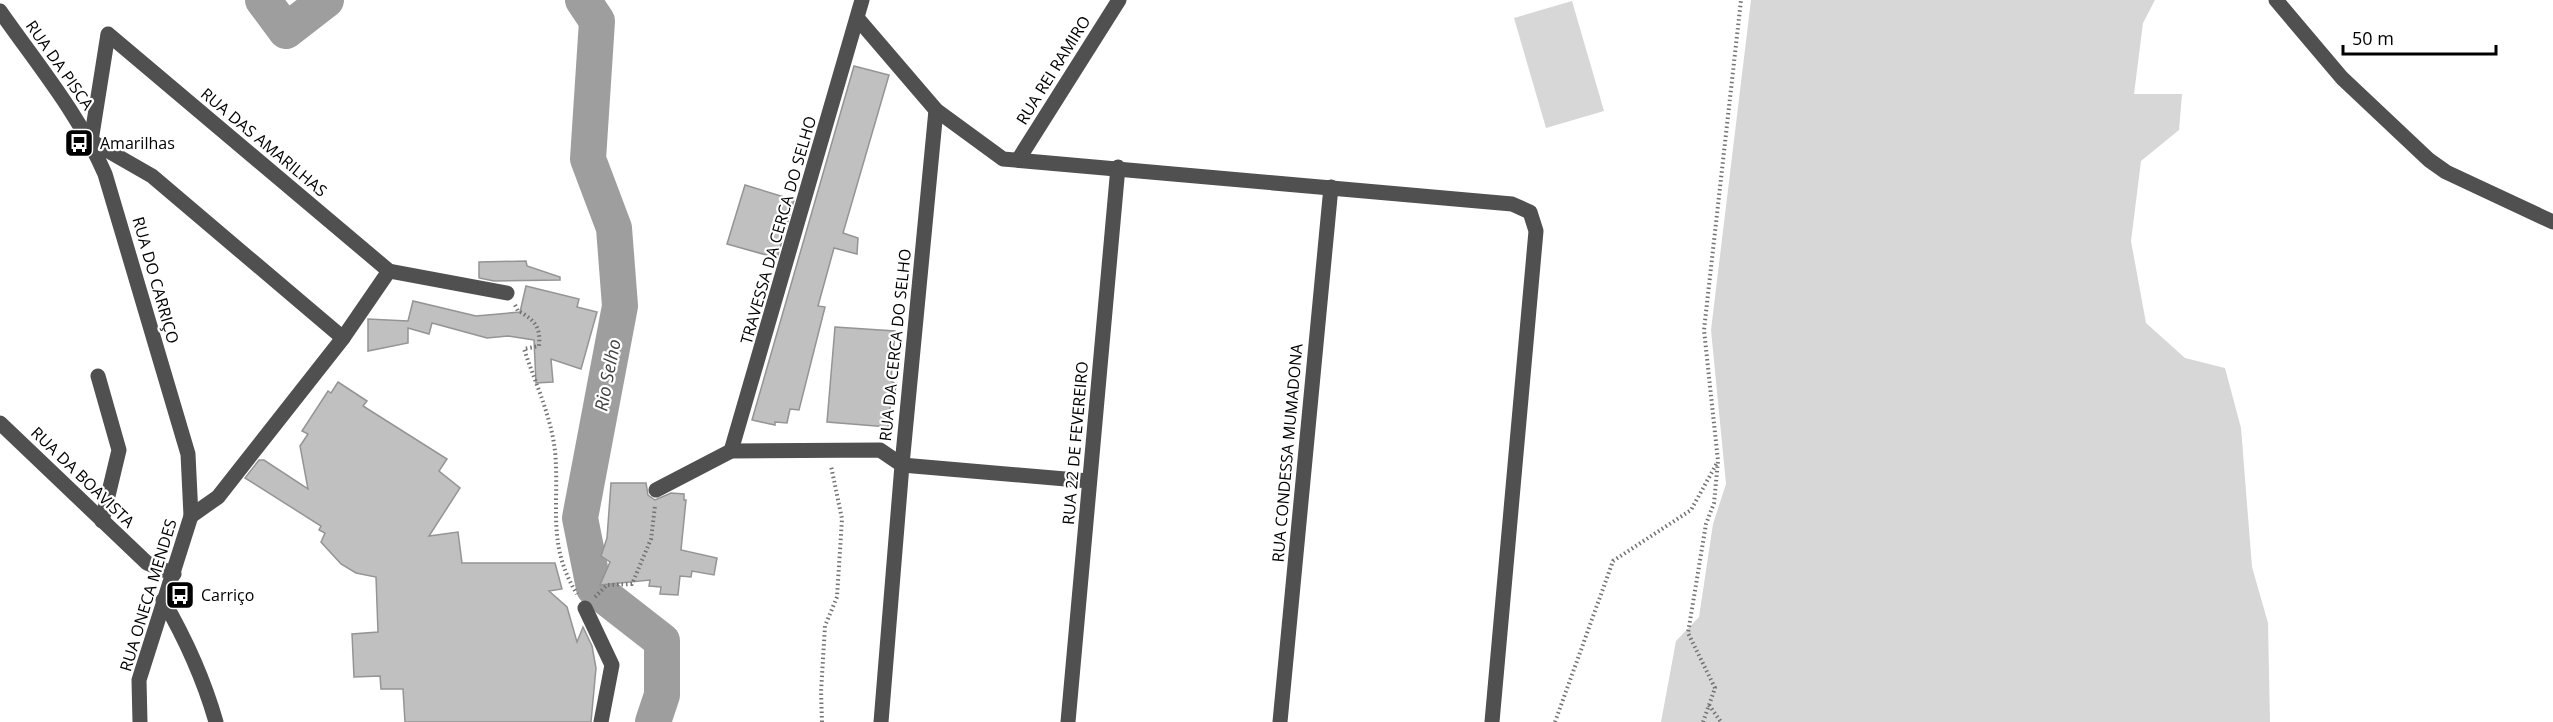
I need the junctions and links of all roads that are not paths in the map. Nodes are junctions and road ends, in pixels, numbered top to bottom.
1 (862, 0) edge
2 (1119, 0) edge
3 (2276, 0) edge
4 (0, 11) edge
5 (858, 19) junction
6 (936, 110) junction
7 (91, 141) junction
8 (1018, 160) junction
9 (1118, 167) junction
10 (1331, 187) junction
11 (2553, 222) edge
12 (389, 271) junction
13 (509, 295) road end
14 (343, 338) junction
15 (98, 376) dead end
16 (0, 423) edge
17 (732, 451) junction
18 (902, 465) junction
19 (1089, 482) junction
20 (656, 490) road end
21 (192, 516) junction
22 (102, 521) junction
23 (174, 574) junction
24 (163, 600) junction
25 (585, 608) road end
26 (140, 722) edge
27 (216, 722) edge
28 (600, 722) edge
29 (881, 722) edge
30 (1068, 722) edge
31 (1280, 722) edge
32 (1492, 722) edge

1 - 5 street
2 - 8 street, RUA REI RAMIRO
3 - 11 street
4 - 7 street, RUA DA PISCA
5 - 6 street
5 - 17 street, TRAVESSA DA CERCA DO SELHO
6 - 8 street
6 - 18 street, RUA DA CERCA DO SELHO
7 - 12 street, RUA DAS AMARILHAS
7 - 14 street
7 - 21 street, RUA DO CARRIÇO
8 - 9 street
9 - 10 street
9 - 19 street, RUA 22 DE FEVEREIRO
10 - 31 street, RUA CONDESSA MUMADONA
10 - 32 street
12 - 13 street, RUA DAS AMARILHAS
12 - 14 street
14 - 21 street
15 - 22 street
16 - 22 street, RUA DA BOAVISTA
17 - 18 street
17 - 20 street
18 - 19 street
18 - 29 street, RUA DA CERCA DO SELHO
19 - 30 street, RUA 22 DE FEVEREIRO
21 - 23 street, RUA ONECA MENDES
22 - 23 street, RUA DA BOAVISTA
23 - 24 street, RUA ONECA MENDES
24 - 26 street, RUA ONECA MENDES
24 - 27 street
25 - 28 street

